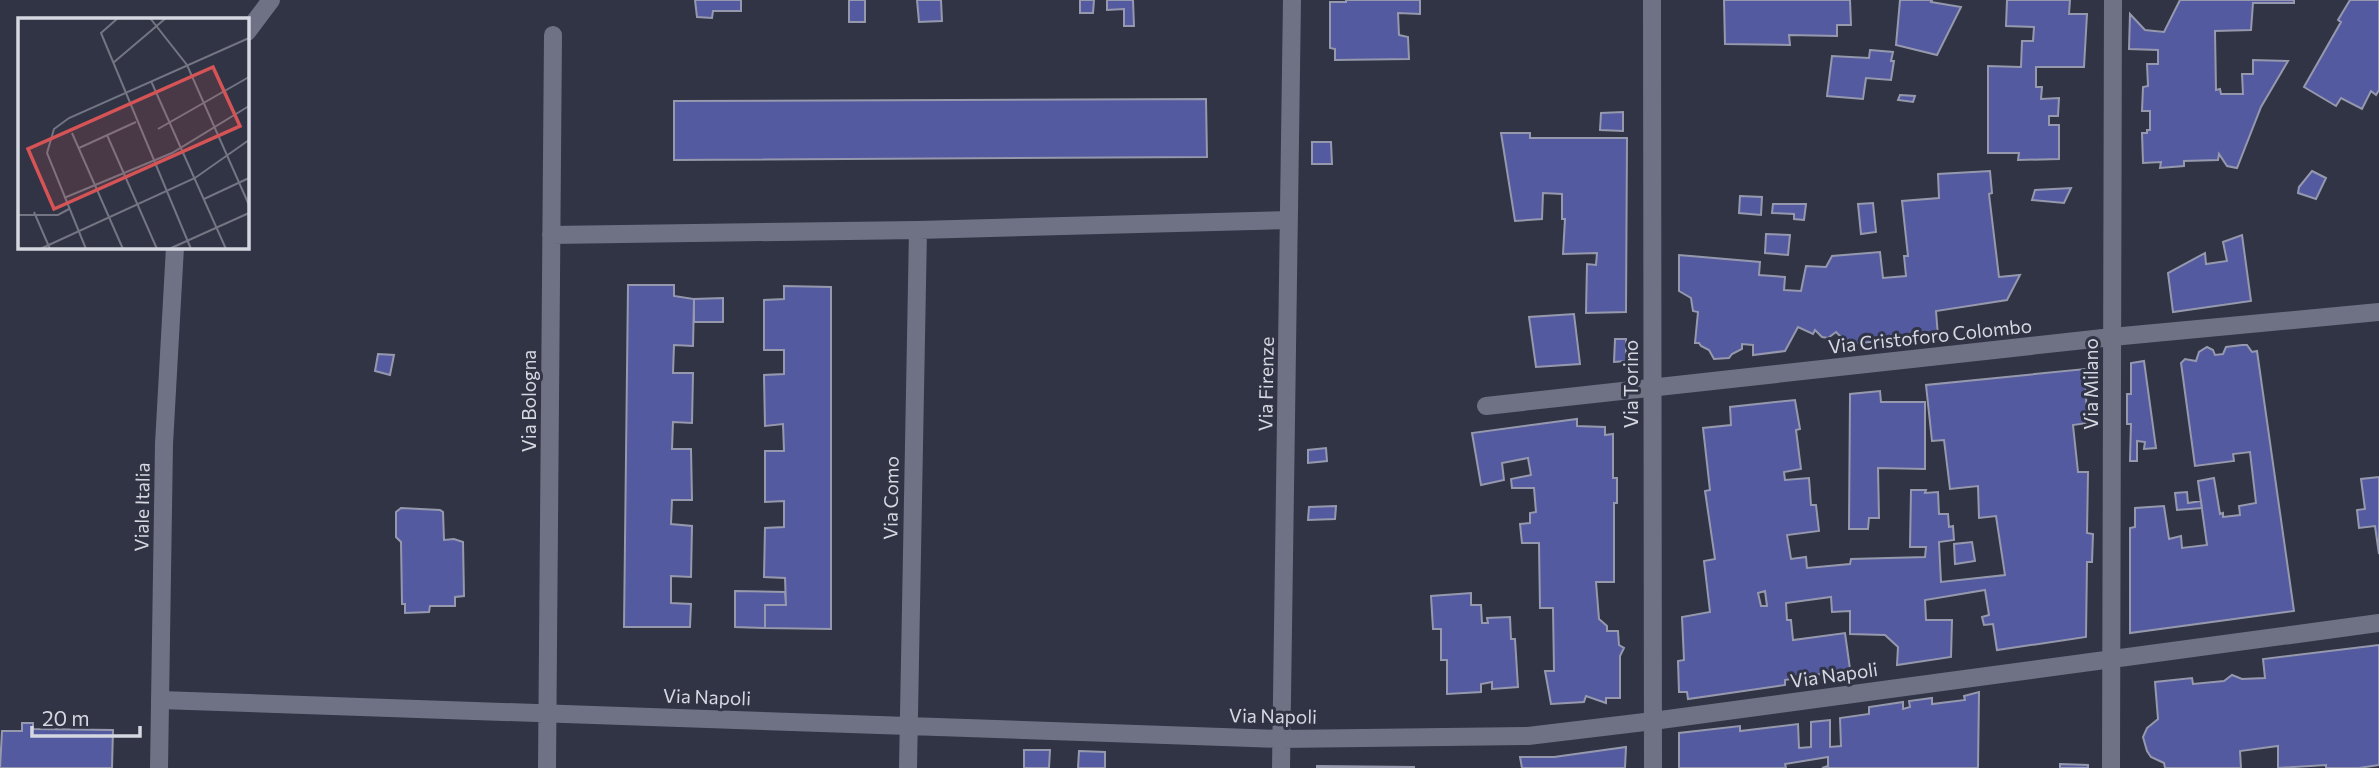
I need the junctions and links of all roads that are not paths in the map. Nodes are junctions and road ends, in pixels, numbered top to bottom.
1 (271, 0) edge
2 (1292, 0) edge
3 (1652, 0) edge
4 (2113, 0) edge
5 (248, 31) edge
6 (553, 34) dead end
7 (1289, 220) junction
8 (918, 230) junction
9 (551, 235) junction
10 (175, 248) edge
11 (2379, 312) edge
12 (2112, 337) junction
13 (1652, 388) junction
14 (1486, 406) dead end
15 (2379, 623) edge
16 (2112, 657) junction
17 (160, 699) junction
18 (548, 713) junction
19 (1653, 721) junction
20 (908, 725) junction
21 (1281, 739) junction
22 (159, 768) edge
23 (547, 768) edge
24 (908, 768) edge
25 (1281, 768) edge
26 (1653, 768) edge
27 (2111, 768) edge

1 - 5 street
2 - 7 street, Via Firenze
3 - 13 street, Via Torino
4 - 12 street, Via Milano
6 - 9 street, Via Bologna
7 - 8 street
7 - 21 street, Via Firenze
8 - 9 street
8 - 20 street, Via Como
9 - 18 street, Via Bologna
10 - 17 street, Viale Italia
11 - 12 street, Via Cristoforo Colombo
12 - 13 street, Via Cristoforo Colombo
12 - 16 street, Via Milano
13 - 14 street, Via Cristoforo Colombo
13 - 19 street, Via Torino
15 - 16 street, Via Napoli
16 - 19 street, Via Napoli
16 - 27 street, Via Milano
17 - 18 street, Via Napoli
17 - 22 street, Viale Italia
18 - 20 street, Via Napoli
18 - 23 street, Via Bologna
19 - 21 street, Via Napoli
19 - 26 street, Via Torino
20 - 21 street, Via Napoli
20 - 24 street, Via Como
21 - 25 street, Via Firenze

